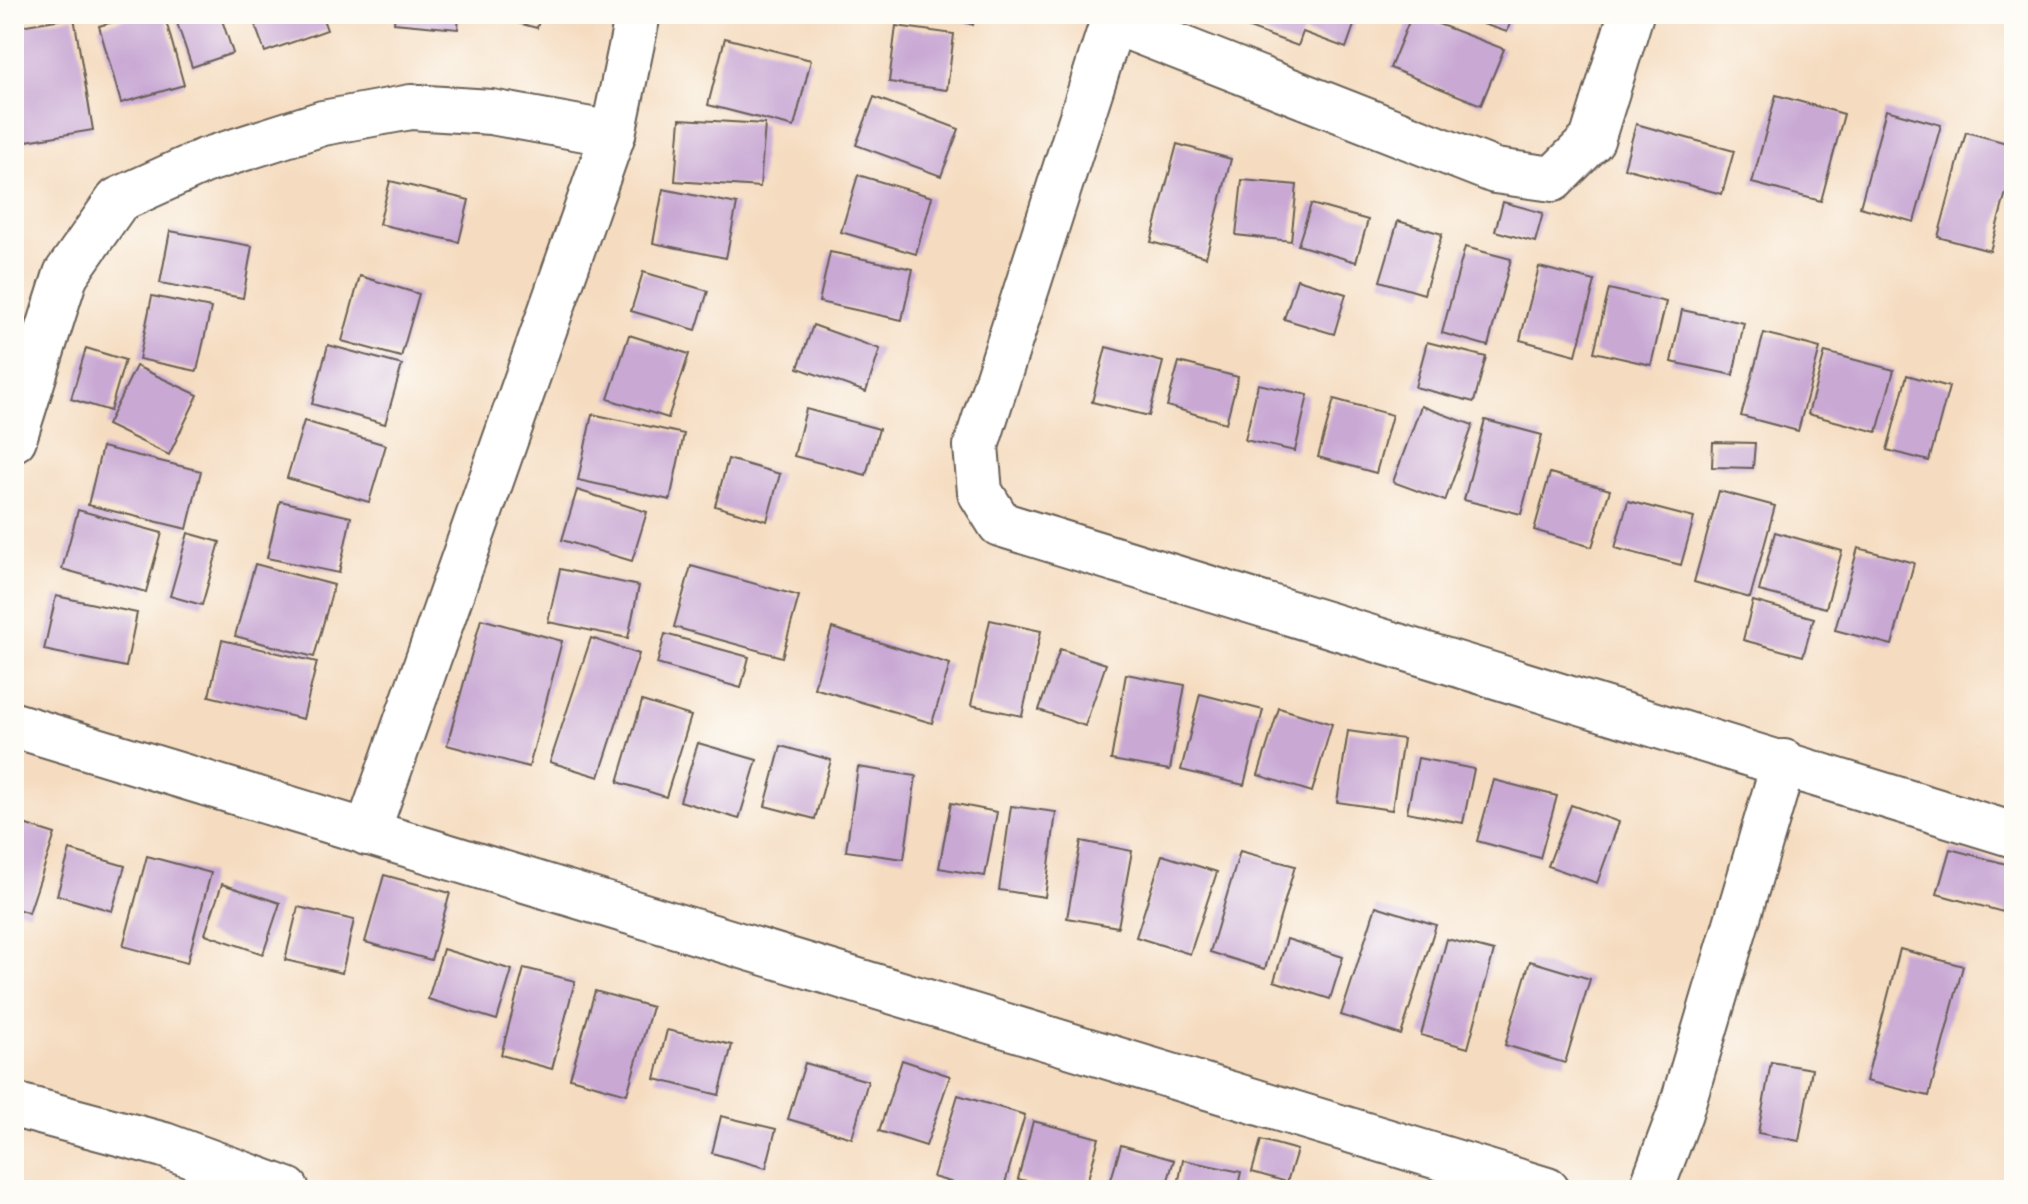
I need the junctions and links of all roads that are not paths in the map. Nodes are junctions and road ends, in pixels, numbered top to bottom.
1 (638, 14) edge
2 (1631, 14) edge
3 (1113, 18) edge
4 (613, 134) junction
5 (14, 439) edge
6 (14, 725) edge
7 (1784, 762) junction
8 (367, 833) junction
9 (2014, 835) edge
10 (14, 1105) edge
11 (287, 1190) edge
12 (1547, 1190) edge
13 (1651, 1190) edge

1 - 4 street
2 - 3 street
3 - 7 street
4 - 5 street
4 - 8 street
6 - 8 street
7 - 9 street
7 - 13 street
8 - 12 street
10 - 11 street

